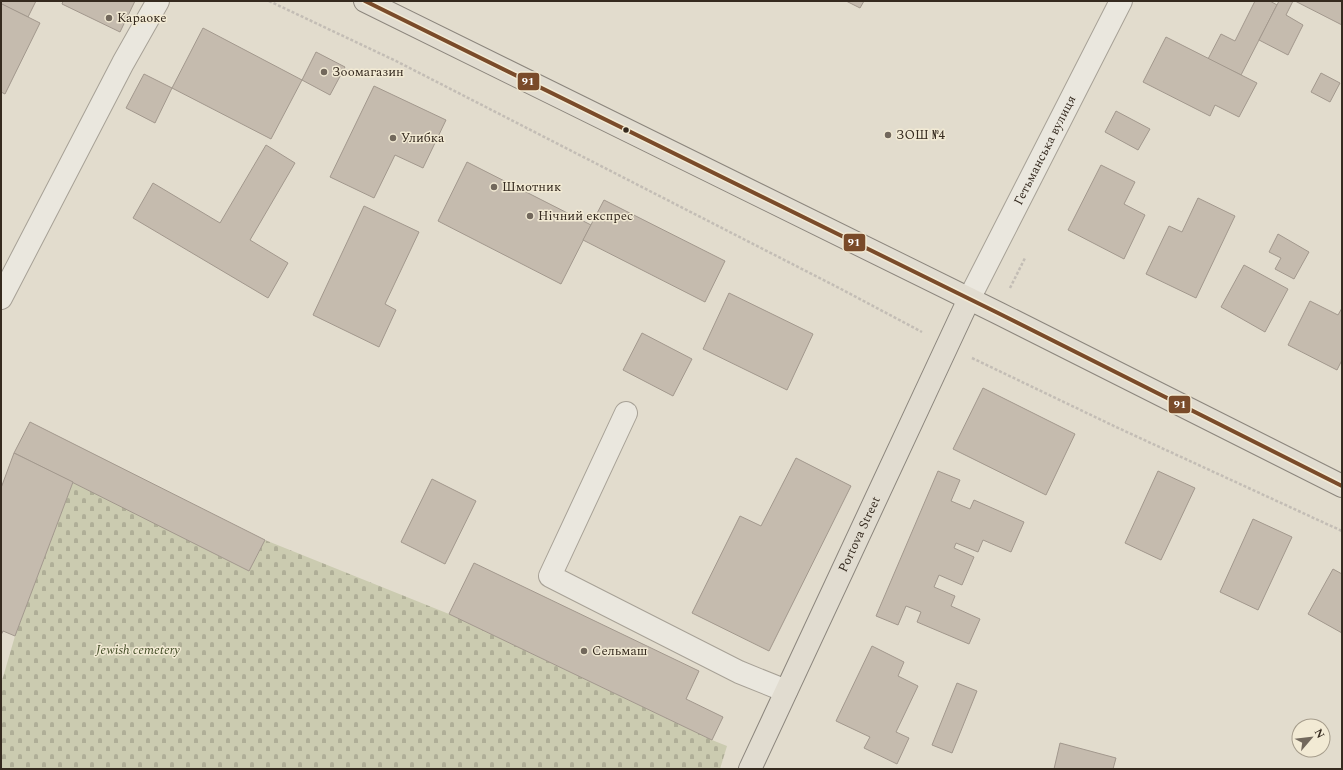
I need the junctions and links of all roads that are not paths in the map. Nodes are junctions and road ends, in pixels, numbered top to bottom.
1 (158, 1) edge
2 (365, 1) edge
3 (1121, 1) edge
4 (8, 268) edge
5 (1, 298) edge
6 (969, 299) junction
7 (626, 413) dead end
8 (1342, 486) edge
9 (786, 691) junction
10 (750, 769) edge

1 - 4 street
2 - 6 main road
3 - 6 street, Гетьманська вулиця
4 - 5 street
6 - 8 main road
6 - 9 main road, Portova Street
7 - 9 street
9 - 10 main road, Portova Street

